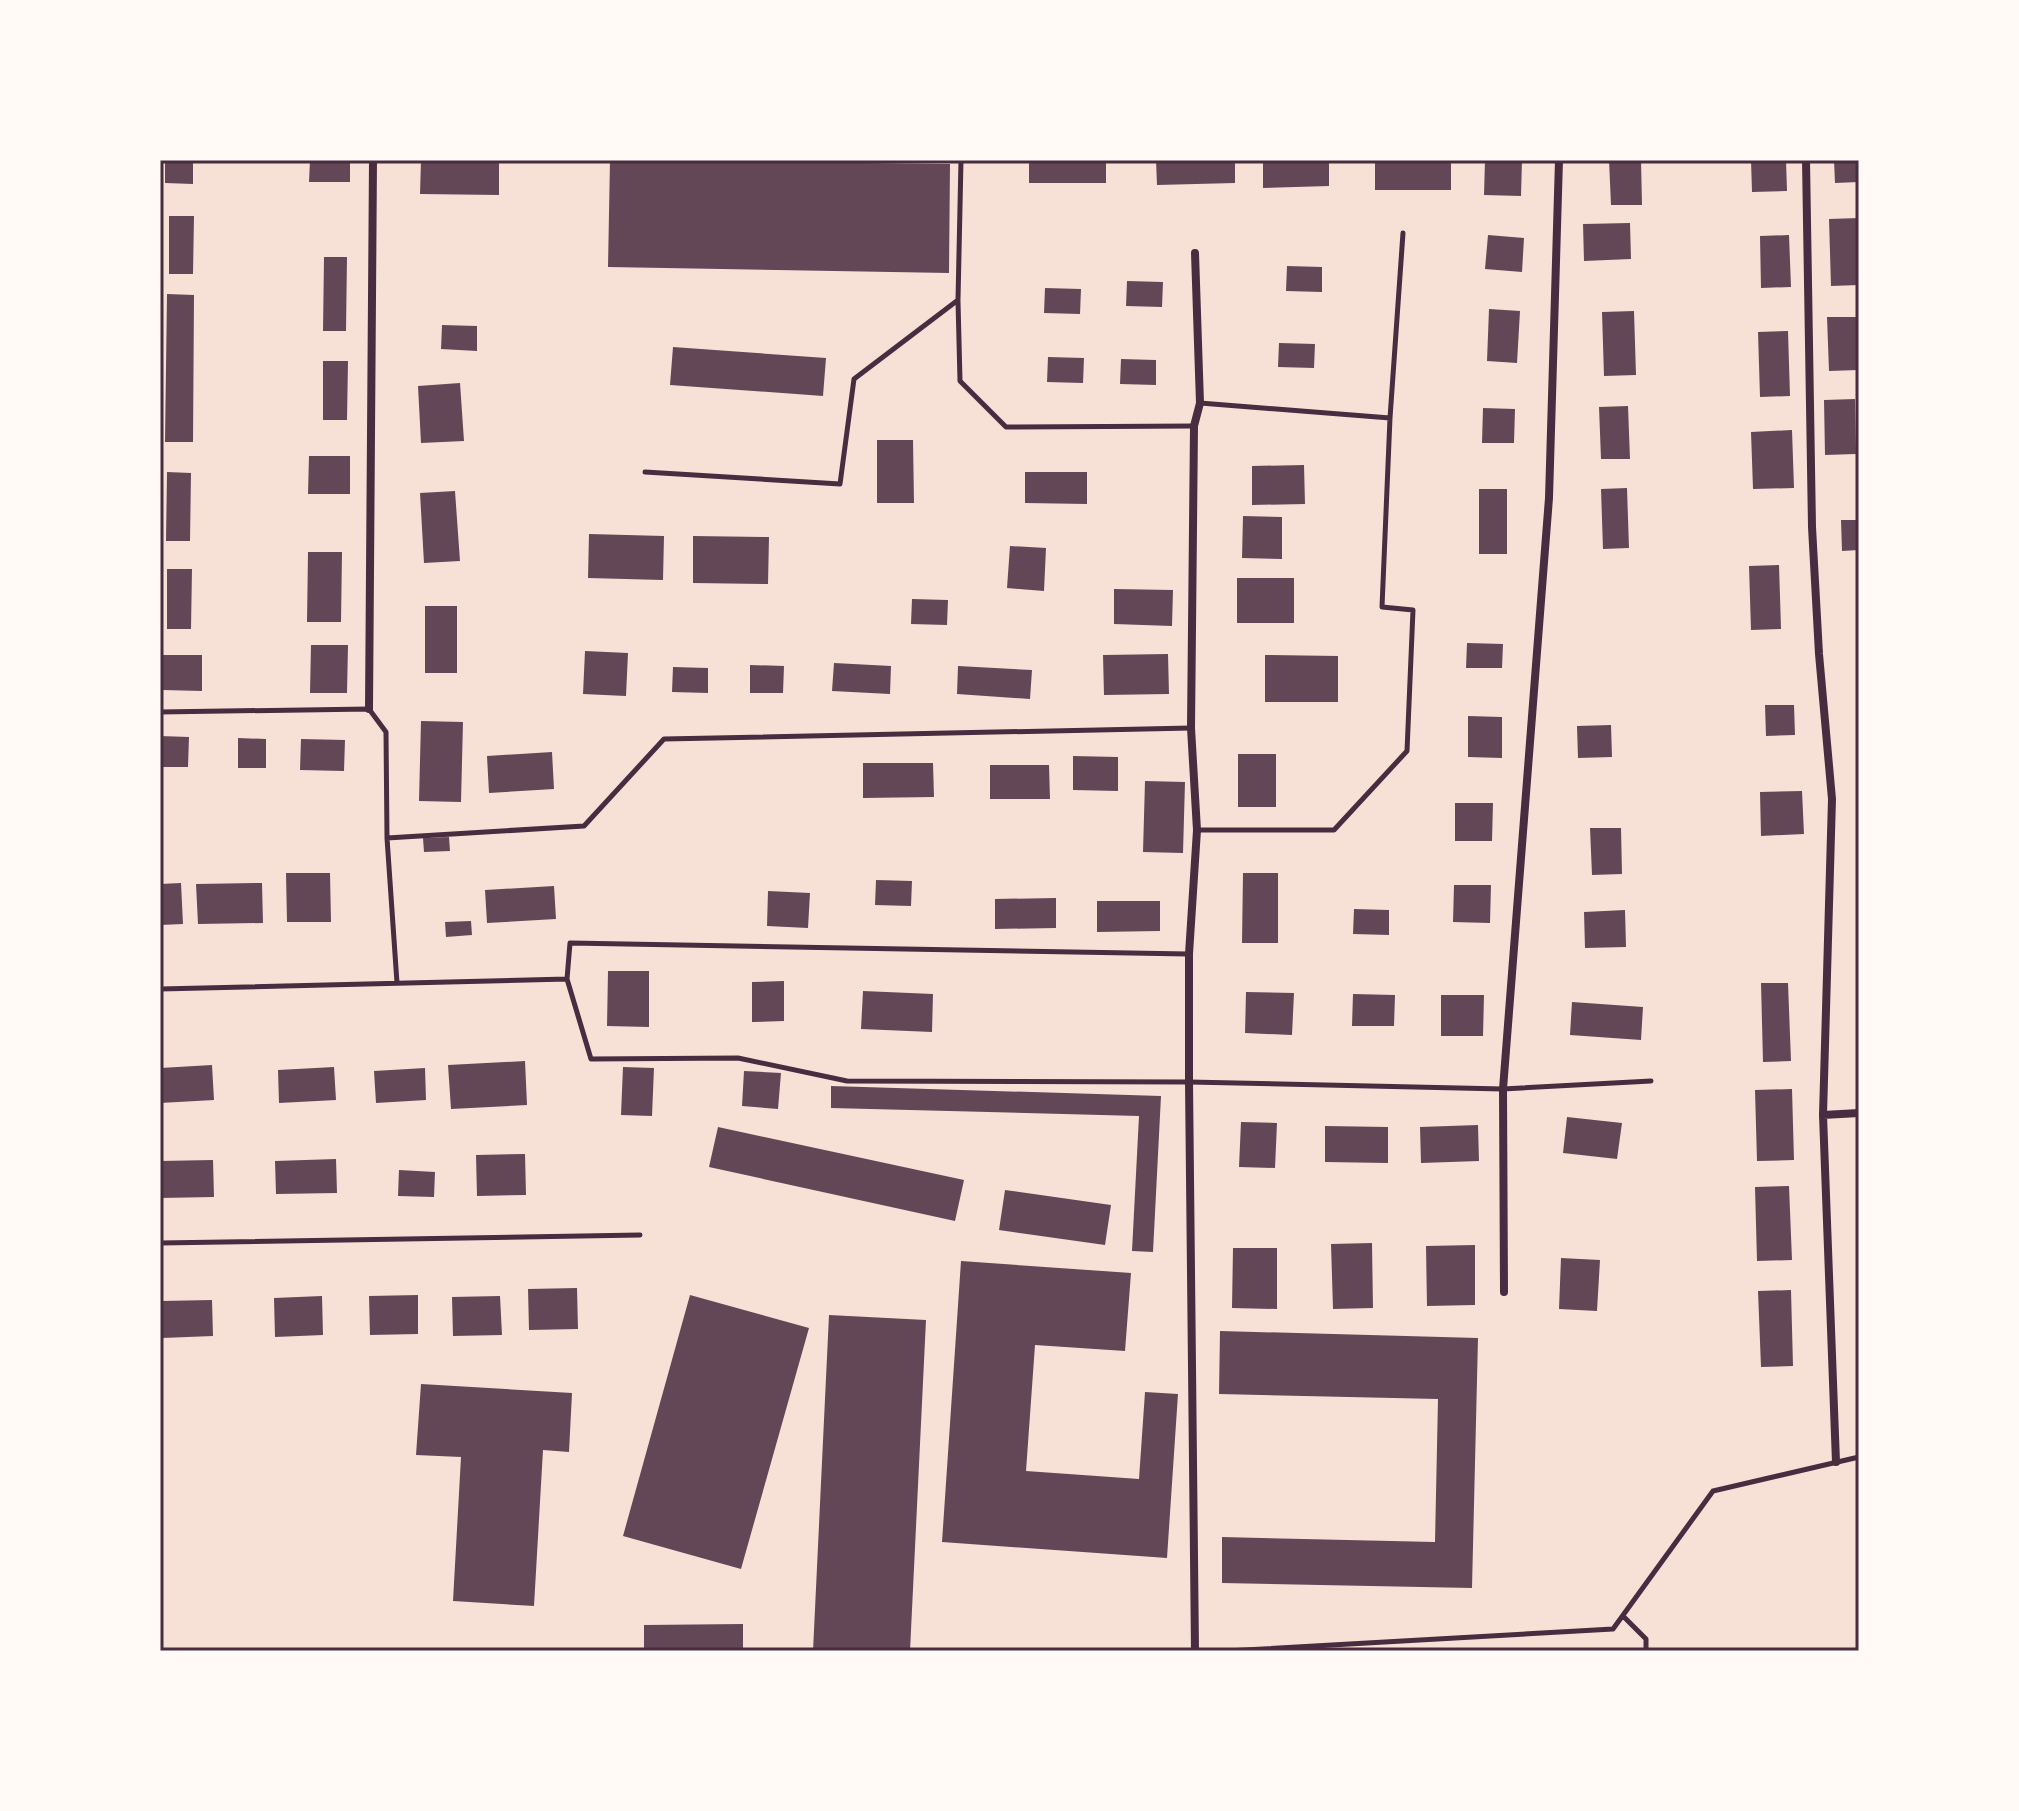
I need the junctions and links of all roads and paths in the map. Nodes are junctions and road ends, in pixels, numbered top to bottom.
1 (373, 160) edge
2 (961, 160) edge
3 (1559, 160) edge
4 (1806, 160) edge
5 (1403, 233) dead end
6 (1195, 253) dead end
7 (958, 300) junction
8 (1200, 403) junction
9 (1390, 418) junction
10 (1194, 426) junction
11 (645, 472) dead end
12 (369, 709) junction
13 (160, 712) edge
14 (1191, 728) junction
15 (1197, 830) junction
16 (387, 838) junction
17 (1189, 954) junction
18 (567, 979) junction
19 (397, 983) junction
20 (160, 989) edge
21 (1651, 1081) dead end
22 (1189, 1082) junction
23 (1503, 1089) junction
24 (1859, 1113) edge
25 (1823, 1115) junction
26 (640, 1235) dead end
27 (160, 1243) edge
28 (1504, 1292) dead end
29 (1859, 1457) edge
30 (1836, 1462) junction
31 (1623, 1616) junction
32 (1195, 1651) edge
33 (1226, 1651) edge
34 (1646, 1651) edge

1 - 12 street
2 - 7 lane
3 - 23 street
4 - 25 street
5 - 9 lane
6 - 8 street
7 - 10 lane
7 - 11 lane
8 - 9 lane
8 - 10 street
9 - 15 lane
10 - 14 street
12 - 13 lane
12 - 16 lane
14 - 15 street
14 - 16 lane
15 - 17 street
16 - 19 lane
17 - 18 lane
17 - 22 street
18 - 19 lane
18 - 22 lane
19 - 20 lane
21 - 23 lane
22 - 23 lane
22 - 32 street
23 - 28 street
24 - 25 street
25 - 30 street
26 - 27 lane
29 - 30 lane
30 - 31 lane
31 - 33 lane
31 - 34 lane

